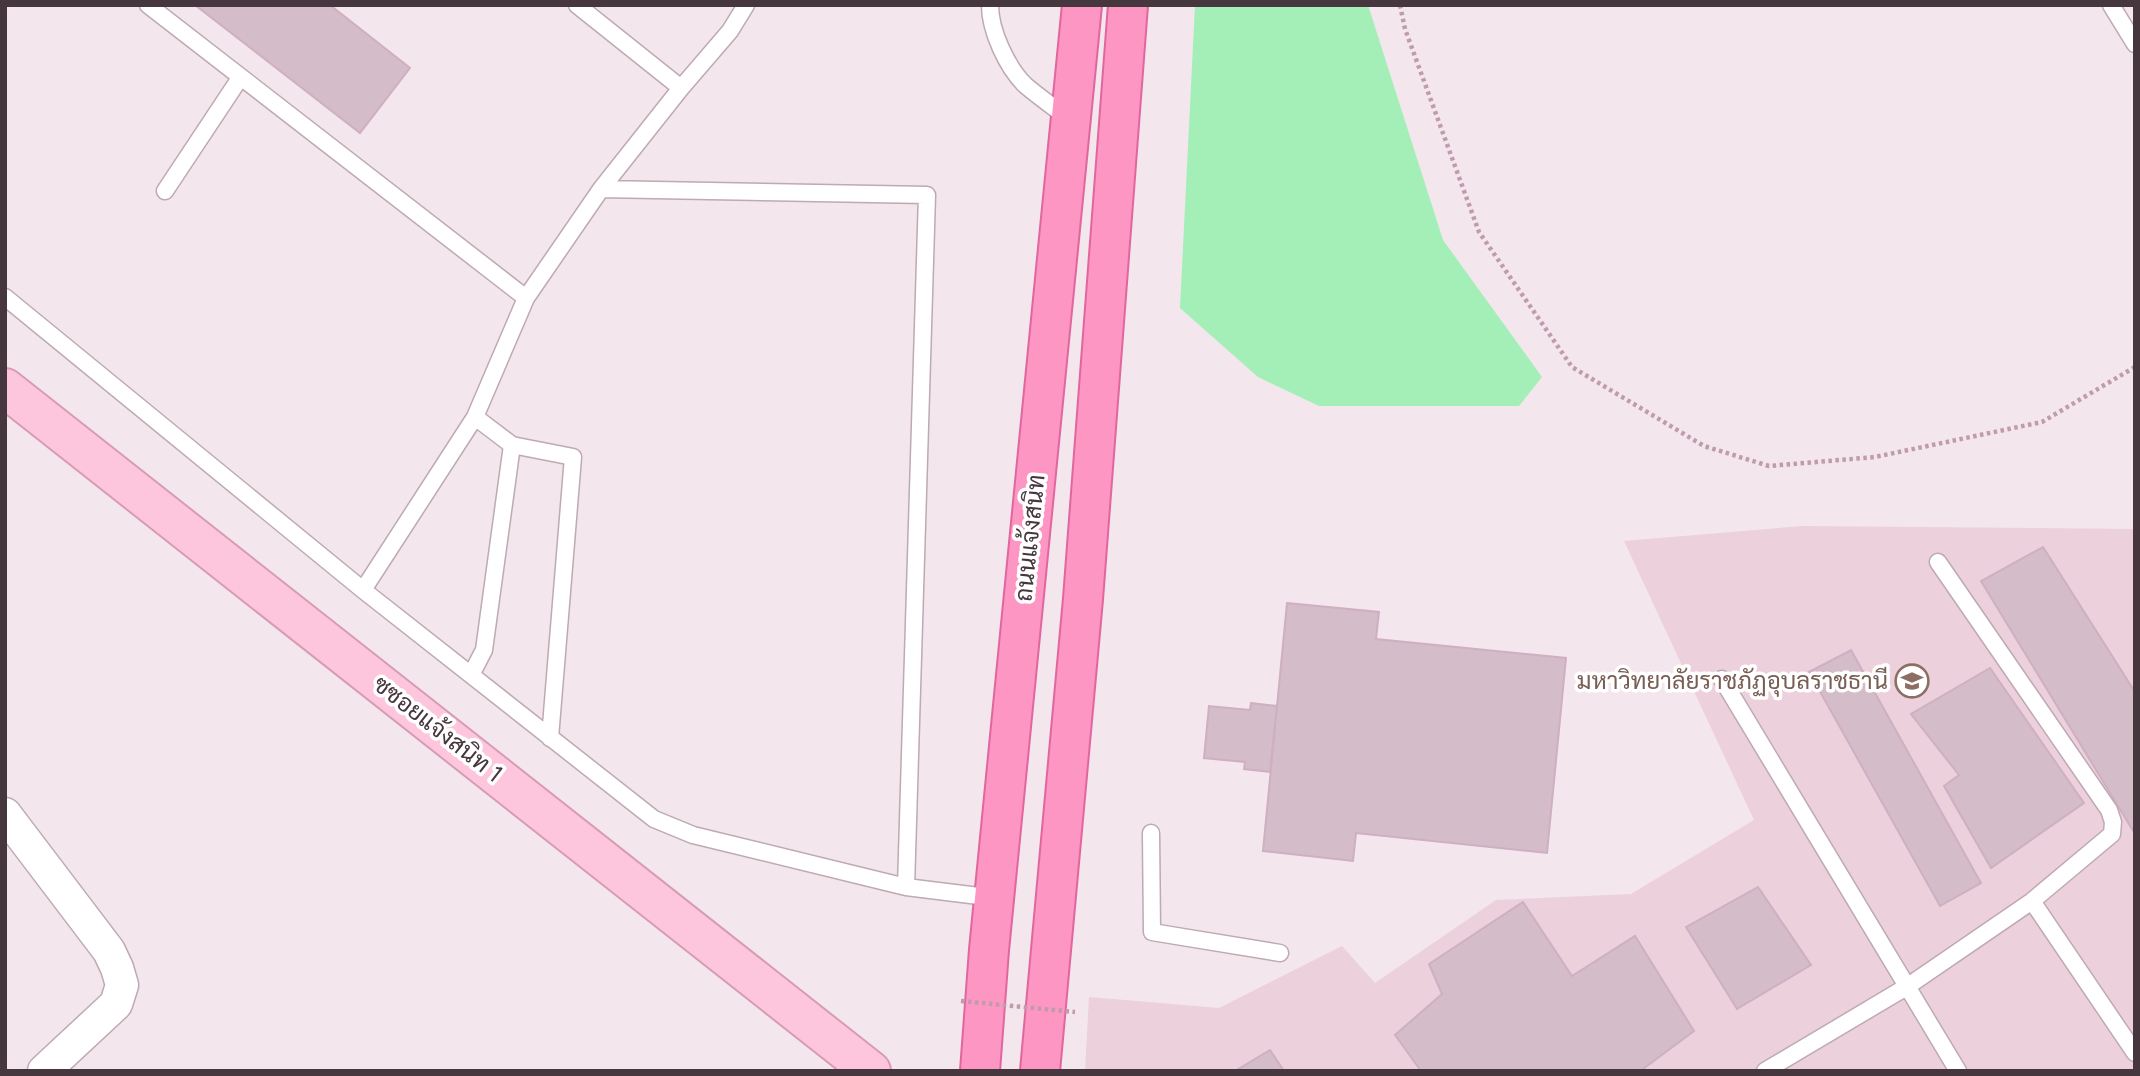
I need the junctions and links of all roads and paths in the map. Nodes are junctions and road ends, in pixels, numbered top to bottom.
1 (148, 5) edge
2 (577, 5) edge
3 (746, 5) edge
4 (990, 5) edge
5 (1083, 5) edge
6 (1128, 5) edge
7 (1400, 5) edge
8 (2111, 5) edge
9 (2135, 44) edge
10 (240, 78) junction
11 (681, 88) junction
12 (1071, 121) junction
13 (601, 189) junction
14 (165, 191) dead end
15 (5, 297) edge
16 (526, 298) junction
17 (2135, 367) edge
18 (5, 388) edge
19 (475, 417) junction
20 (512, 445) junction
21 (1938, 562) dead end
22 (363, 590) junction
23 (471, 675) junction
24 (1722, 679) dead end
25 (550, 738) junction
26 (5, 814) edge
27 (1151, 833) dead end
28 (906, 887) junction
29 (995, 898) junction
30 (2032, 901) junction
31 (1280, 953) dead end
32 (1908, 986) junction
33 (961, 1001) dead end
34 (1075, 1012) dead end
35 (2135, 1054) edge
36 (44, 1071) edge
37 (871, 1071) edge
38 (980, 1071) edge
39 (1040, 1071) edge
40 (1765, 1071) edge
41 (1958, 1071) edge

1 - 10 lane
2 - 11 lane
3 - 11 lane
4 - 12 lane
5 - 12 main road, ถนนแจ้งสนิท
6 - 39 main road
7 - 17 path
8 - 9 lane
10 - 14 lane
10 - 16 lane
11 - 13 lane
12 - 29 main road, ถนนแจ้งสนิท
13 - 16 lane
13 - 28 lane
15 - 22 lane
16 - 19 lane
18 - 37 street, ซซอยแจ้งสนิท 1
19 - 20 lane
19 - 22 lane
20 - 23 lane
20 - 25 lane
21 - 30 lane
22 - 23 lane
23 - 25 lane
24 - 32 lane
25 - 28 lane
26 - 36 street
27 - 31 lane
28 - 29 lane
29 - 38 main road, ถนนแจ้งสนิท
30 - 32 lane
30 - 35 lane
32 - 40 lane
32 - 41 lane
33 - 34 path, bridge

